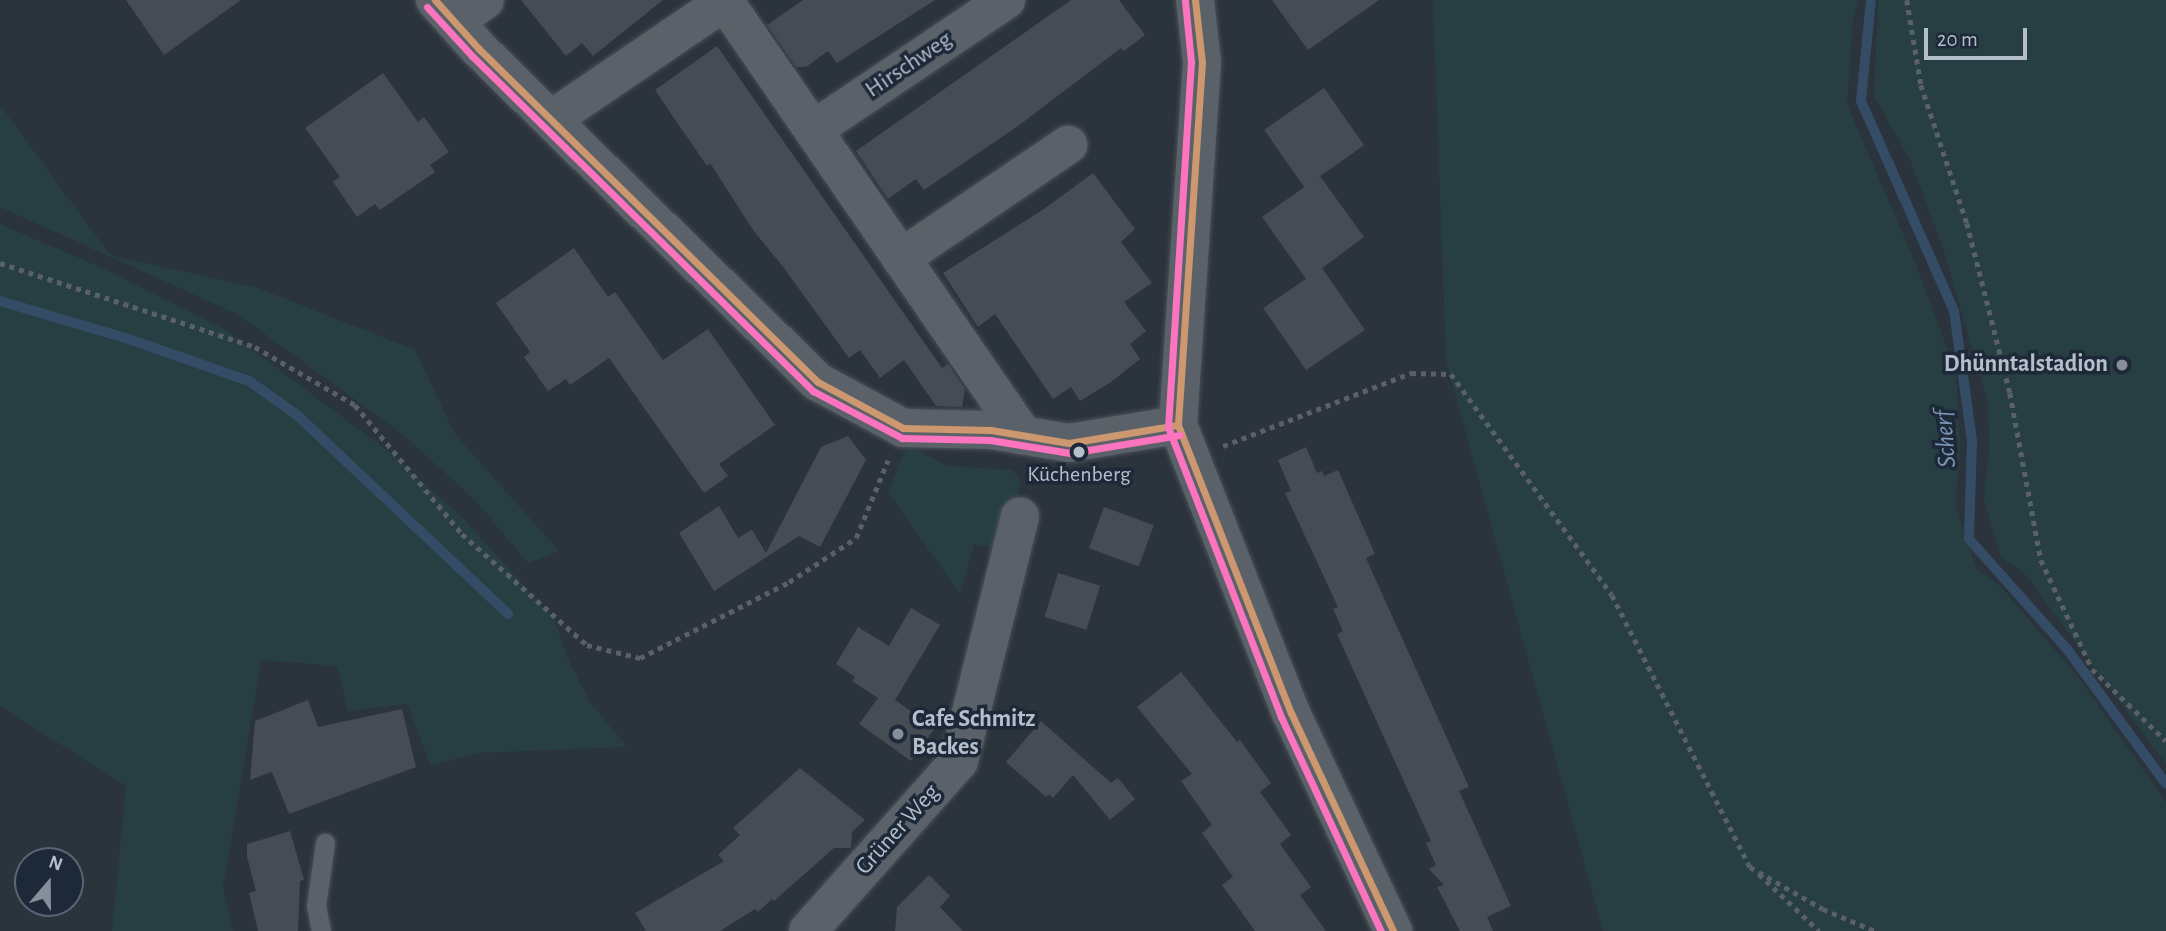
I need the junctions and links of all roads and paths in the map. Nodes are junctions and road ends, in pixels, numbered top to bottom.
1 (1006, 0) edge
2 (1195, 0) edge
3 (1907, 0) edge
4 (726, 1) edge
5 (458, 7) edge
6 (552, 119) junction
7 (813, 130) junction
8 (1068, 145) dead end
9 (901, 257) junction
10 (0, 263) edge
11 (1178, 425) junction
12 (903, 428) junction
13 (1023, 435) junction
14 (1192, 461) junction
15 (1020, 516) dead end
16 (2166, 741) edge
17 (325, 843) dead end
18 (1751, 867) junction
19 (321, 931) edge
20 (808, 931) edge
21 (1392, 931) edge
22 (1819, 931) edge
23 (1875, 931) edge

1 - 7 street, Hirschweg
2 - 11 street
3 - 16 path
4 - 6 street
4 - 7 street
5 - 6 street
6 - 12 street
7 - 9 street
8 - 9 street
9 - 13 street
10 - 12 path
11 - 13 street
11 - 14 street
12 - 13 street
14 - 18 path
14 - 21 street
15 - 20 street, Grüner Weg
17 - 19 lane
18 - 22 path
18 - 23 path

